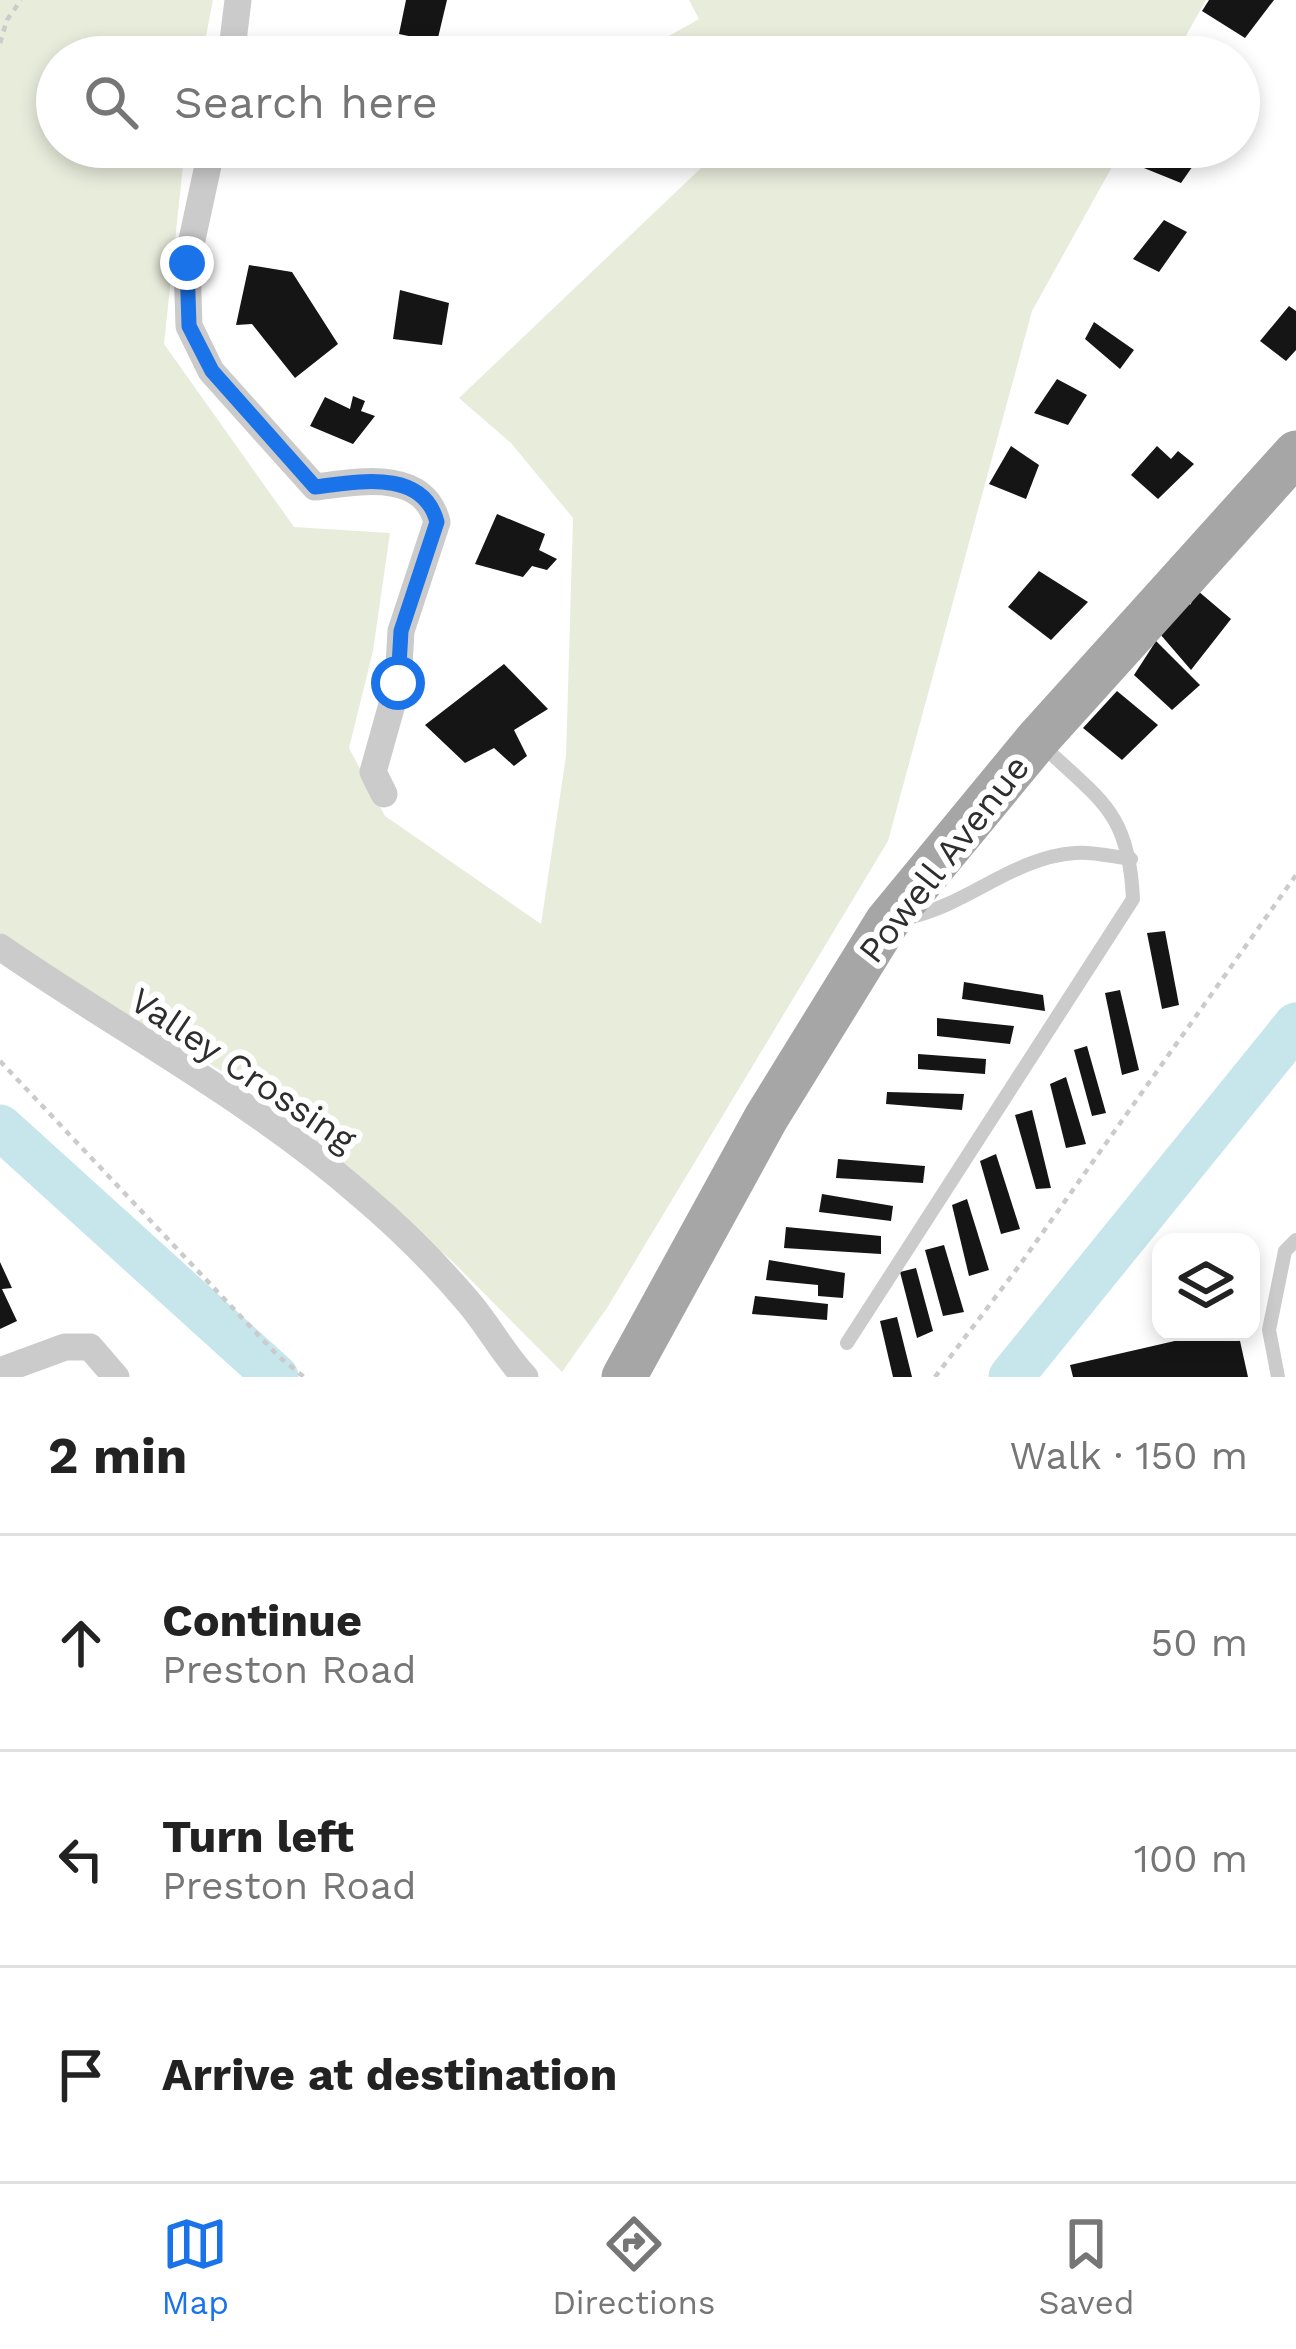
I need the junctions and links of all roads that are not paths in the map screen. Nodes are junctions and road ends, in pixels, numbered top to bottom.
1 (238, 0) edge
2 (234, 36) edge
3 (207, 168) edge
4 (1296, 453) edge
5 (1037, 740) junction
6 (384, 794) dead end
7 (1131, 859) junction
8 (887, 922) junction
9 (0, 947) edge
10 (1296, 1240) edge
11 (848, 1343) dead end
12 (0, 1371) edge
13 (116, 1377) edge
14 (525, 1377) edge
15 (624, 1377) edge
16 (1278, 1377) edge

1 - 2 street
3 - 6 street
4 - 5 main road, Powell Avenue
5 - 7 lane
5 - 8 main road, Powell Avenue
7 - 8 lane
7 - 11 lane
8 - 15 main road, Powell Avenue
9 - 14 street, Valley Crossing
10 - 16 lane
12 - 13 street

